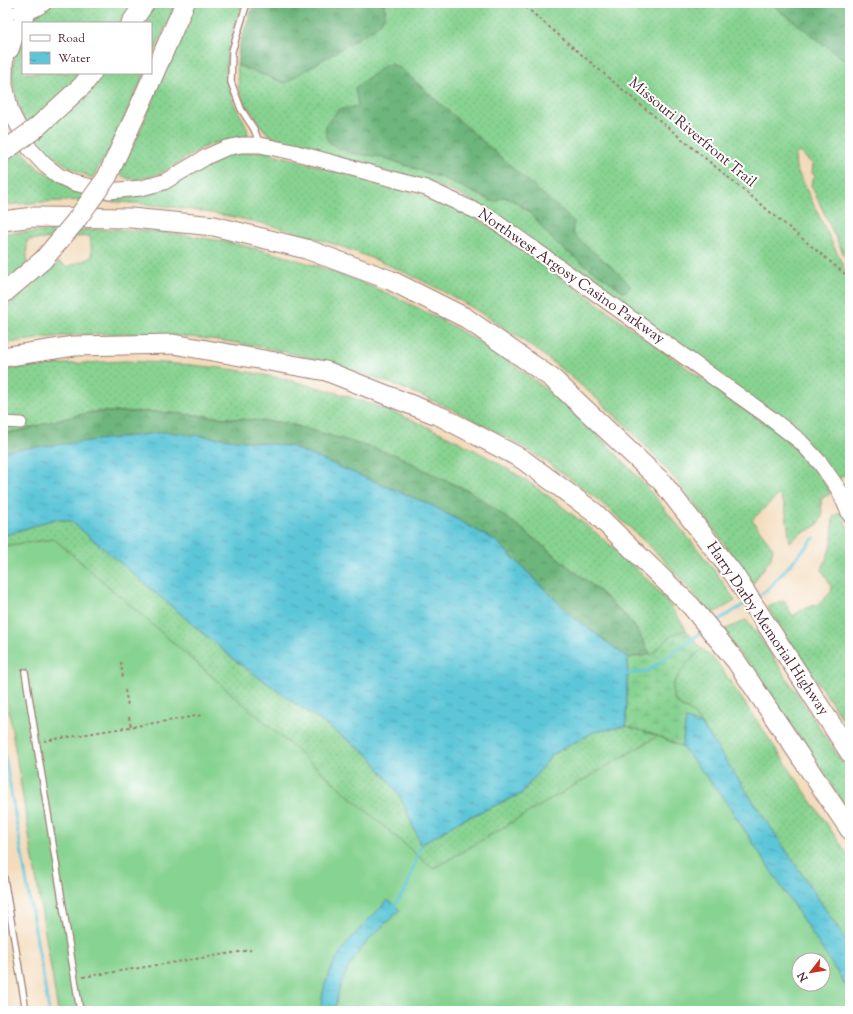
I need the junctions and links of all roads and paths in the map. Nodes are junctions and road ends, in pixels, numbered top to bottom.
1 (44, 3) edge
2 (145, 3) edge
3 (184, 3) edge
4 (247, 3) edge
5 (521, 3) edge
6 (4, 7) edge
7 (29, 12) junction
8 (132, 22) edge
9 (4, 66) junction
10 (91, 74) edge
11 (260, 145) junction
12 (3, 152) edge
13 (3, 221) edge
14 (850, 278) edge
15 (3, 294) edge
16 (3, 357) edge
17 (3, 422) edge
18 (21, 423) dead end
19 (850, 515) edge
20 (120, 662) dead end
21 (25, 672) dead end
22 (123, 679) dead end
23 (125, 690) dead end
24 (128, 706) dead end
25 (203, 715) dead end
26 (129, 717) dead end
27 (131, 727) junction
28 (44, 741) dead end
29 (850, 753) edge
30 (850, 830) edge
31 (3, 872) edge
32 (252, 950) dead end
33 (83, 977) dead end
34 (26, 1011) edge
35 (80, 1011) edge

1 - 7 street
2 - 8 highway
3 - 15 highway, bridge
4 - 11 lane
5 - 14 path, Missouri Riverfront Trail
6 - 7 street
6 - 9 street, Northwest Argosy Casino Parkway
7 - 9 street, Northwest Argosy Casino Parkway
9 - 11 street, Northwest Argosy Casino Parkway
10 - 12 highway, bridge
11 - 19 street, Northwest Argosy Casino Parkway
13 - 29 highway, Harry Darby Memorial Highway
16 - 30 highway
17 - 18 street
20 - 22 path
21 - 35 lane
23 - 24 path
25 - 27 path
26 - 27 path
27 - 28 path
31 - 34 lane
32 - 33 path

